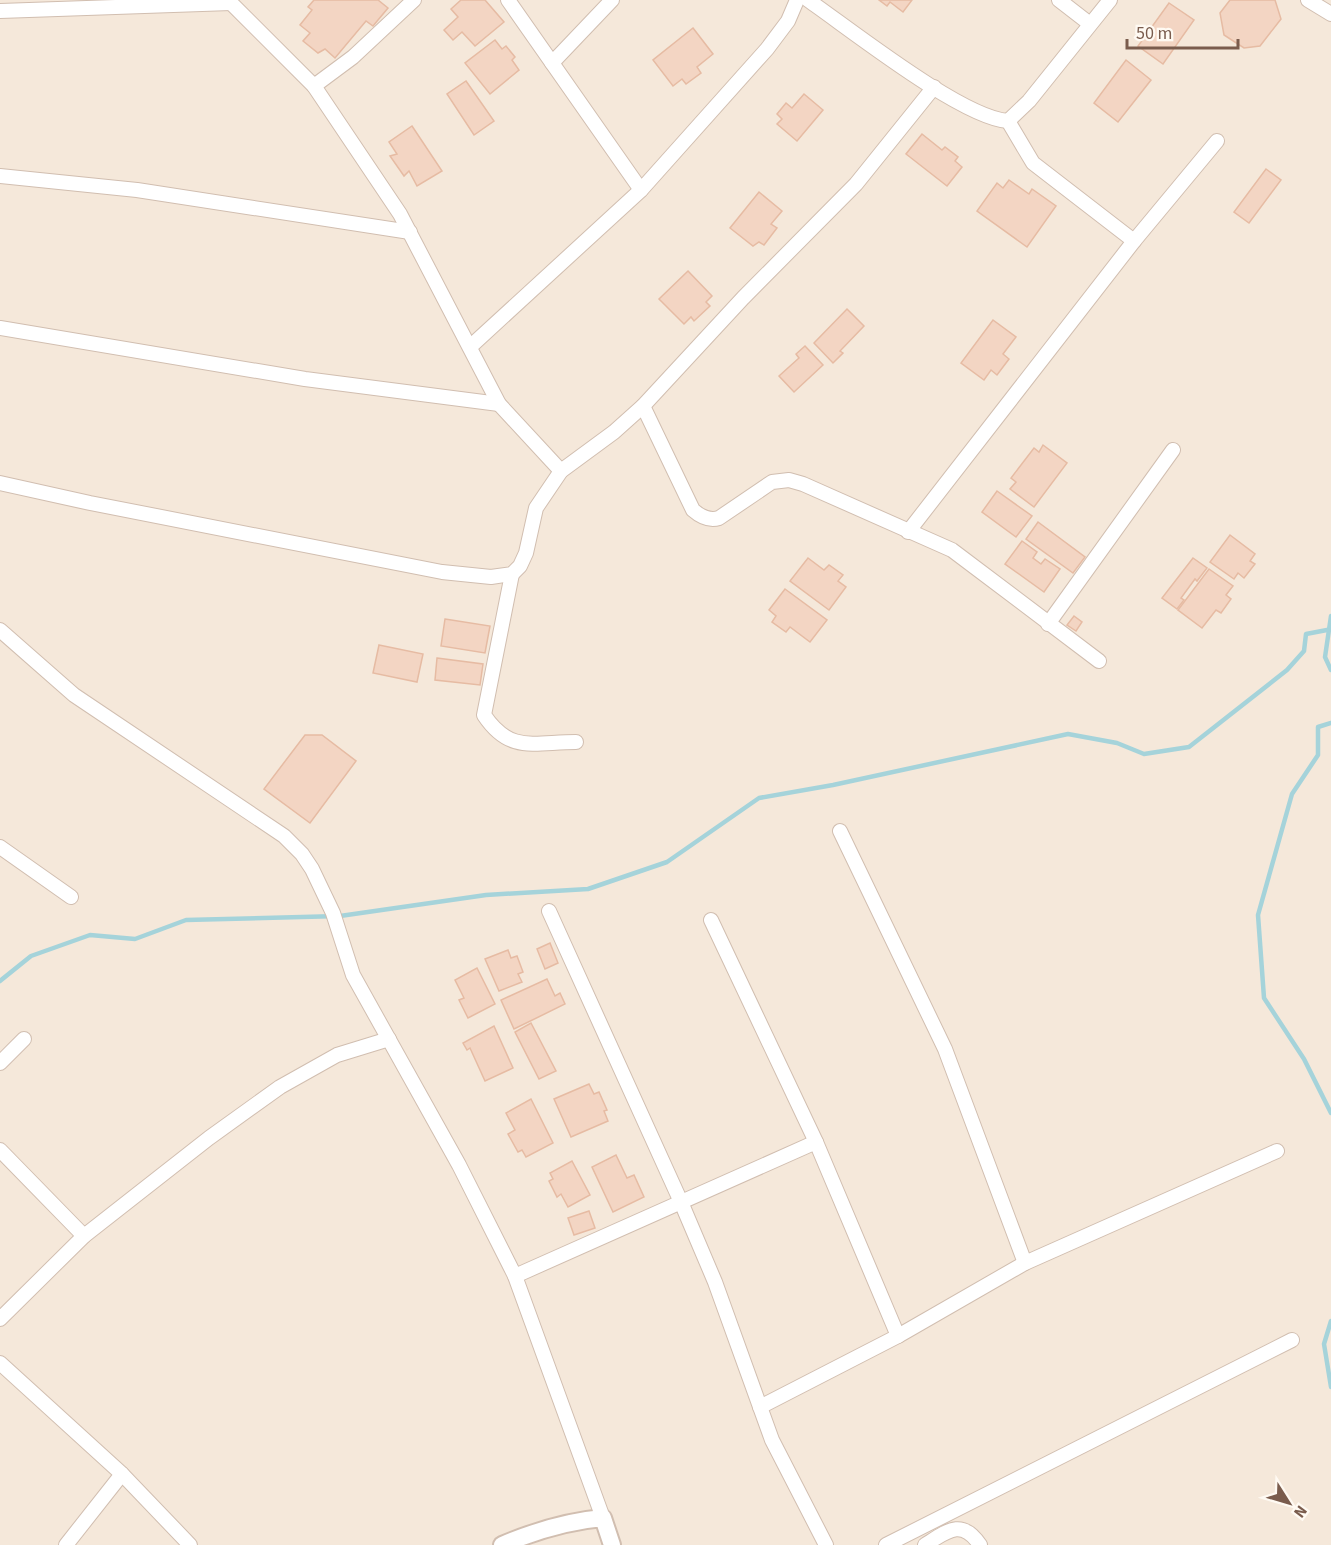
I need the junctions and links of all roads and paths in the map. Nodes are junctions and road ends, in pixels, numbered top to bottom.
1 (414, 0) edge
2 (508, 0) edge
3 (612, 0) edge
4 (797, 0) edge
5 (807, 0) edge
6 (1059, 0) edge
7 (1110, 0) edge
8 (1308, 0) edge
9 (230, 2) edge
10 (0, 12) edge
11 (1331, 14) edge
12 (1090, 24) junction
13 (552, 63) junction
14 (314, 86) junction
15 (934, 87) junction
16 (1008, 121) junction
17 (1217, 141) dead end
18 (0, 176) edge
19 (641, 190) junction
20 (410, 232) junction
21 (1134, 241) junction
22 (0, 328) edge
23 (471, 346) junction
24 (499, 404) junction
25 (643, 406) junction
26 (1173, 450) dead end
27 (561, 471) junction
28 (0, 483) edge
29 (908, 532) junction
30 (512, 574) junction
31 (1048, 624) junction
32 (0, 630) edge
33 (1099, 661) dead end
34 (576, 742) dead end
35 (840, 831) dead end
36 (0, 847) edge
37 (71, 897) dead end
38 (549, 911) dead end
39 (711, 920) dead end
40 (24, 1039) dead end
41 (389, 1039) junction
42 (0, 1063) edge
43 (816, 1142) junction
44 (0, 1150) edge
45 (1276, 1151) dead end
46 (681, 1202) junction
47 (84, 1236) junction
48 (1026, 1263) junction
49 (515, 1276) junction
50 (0, 1319) edge
51 (898, 1336) junction
52 (1292, 1340) dead end
53 (0, 1363) edge
54 (760, 1407) junction
55 (122, 1474) junction
56 (603, 1518) junction
57 (892, 1542) edge
58 (66, 1545) edge
59 (190, 1545) edge
60 (501, 1545) edge
61 (612, 1545) edge
62 (826, 1545) edge
63 (923, 1545) edge
64 (980, 1545) edge

1 - 14 street
2 - 13 street
3 - 13 street
4 - 19 street
5 - 15 street
6 - 12 street
7 - 12 street
8 - 11 street
9 - 10 street
9 - 14 street
12 - 16 street
13 - 19 street
14 - 20 street
15 - 16 street
15 - 25 street
16 - 21 street
17 - 21 street
18 - 20 street
19 - 23 street
20 - 23 street
21 - 29 street
22 - 24 street
23 - 24 street
24 - 27 street
25 - 27 street
25 - 29 street
26 - 31 street
27 - 30 street
28 - 30 street
29 - 31 street
30 - 34 street
31 - 33 street
32 - 41 street
35 - 48 street
36 - 37 street
38 - 46 street
39 - 43 street
40 - 42 street
41 - 47 street
41 - 49 street
43 - 46 street
43 - 51 street
44 - 47 street
45 - 48 street
46 - 49 street
46 - 54 street
47 - 50 street
48 - 51 street
49 - 56 street
51 - 54 street
52 - 57 street
53 - 55 street
54 - 62 street
55 - 58 street
55 - 59 street
56 - 60 street
56 - 61 street
57 - 63 street
63 - 64 street

